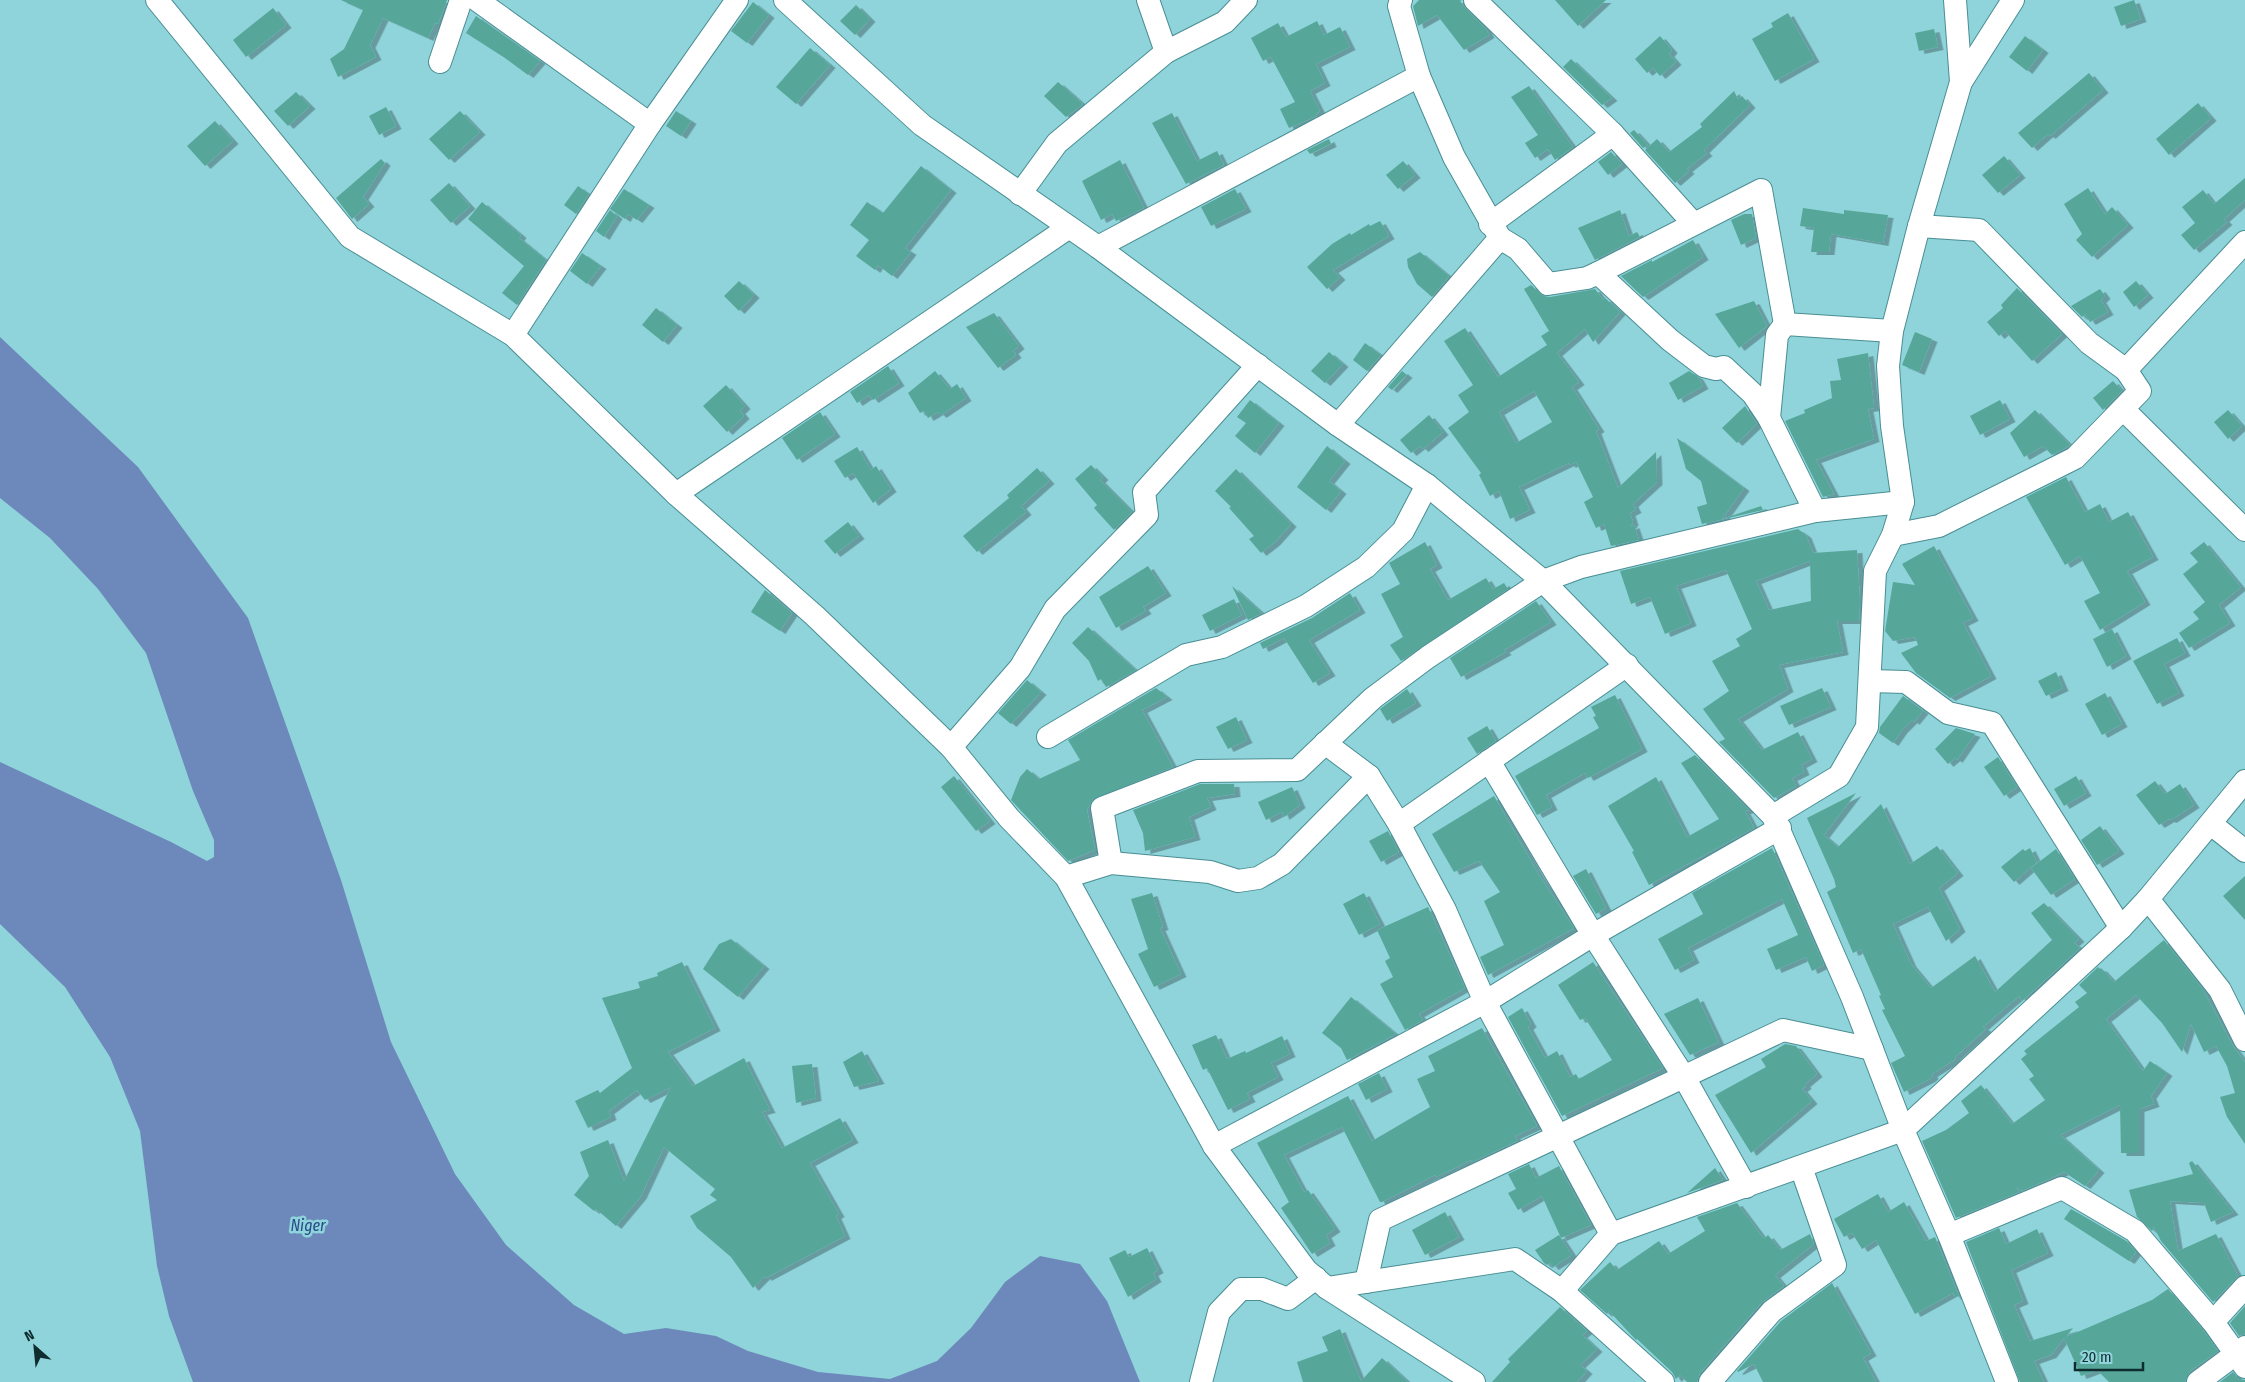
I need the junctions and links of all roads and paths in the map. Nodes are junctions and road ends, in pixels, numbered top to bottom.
1 (157, 0) edge
2 (461, 0) edge
3 (477, 0) edge
4 (737, 0) edge
5 (785, 0) edge
6 (1148, 0) edge
7 (1246, 0) edge
8 (1401, 0) edge
9 (1475, 0) edge
10 (1955, 0) edge
11 (2013, 0) edge
12 (1166, 52) junction
13 (440, 62) dead end
14 (1419, 76) junction
15 (1961, 82) junction
16 (650, 124) junction
17 (1614, 134) junction
18 (1020, 194) junction
19 (1693, 223) junction
20 (1919, 226) junction
21 (1068, 228) junction
22 (1495, 231) junction
23 (2245, 242) edge
24 (1098, 247) junction
25 (1598, 273) junction
26 (1785, 324) junction
27 (1892, 331) junction
28 (513, 336) junction
29 (1258, 365) junction
30 (2126, 370) junction
31 (2124, 410) junction
32 (1768, 418) junction
33 (1338, 425) junction
34 (1427, 486) junction
35 (676, 494) junction
36 (1903, 502) junction
37 (1815, 511) junction
38 (2245, 530) edge
39 (1893, 535) junction
40 (1543, 581) junction
41 (1626, 665) junction
42 (1870, 682) junction
43 (1048, 736) dead end
44 (1325, 743) junction
45 (951, 747) junction
46 (1489, 761) junction
47 (1369, 776) junction
48 (2245, 781) edge
49 (1776, 822) junction
50 (1400, 824) junction
51 (2211, 824) junction
52 (2245, 851) edge
53 (1110, 863) junction
54 (1066, 878) junction
55 (2148, 899) junction
56 (2121, 928) junction
57 (1593, 935) junction
58 (1485, 1002) junction
59 (2244, 1033) edge
60 (1872, 1049) junction
61 (1684, 1077) junction
62 (1903, 1130) junction
63 (1560, 1137) junction
64 (1214, 1146) junction
65 (1801, 1168) junction
66 (1746, 1186) junction
67 (1611, 1234) junction
68 (1949, 1235) junction
69 (1366, 1282) junction
70 (1321, 1283) junction
71 (2245, 1287) edge
72 (1562, 1291) junction
73 (2213, 1322) junction
74 (2242, 1355) edge
75 (1201, 1382) edge
76 (1474, 1382) edge
77 (1663, 1382) edge
78 (1710, 1382) edge
79 (2007, 1382) edge
80 (2198, 1382) edge

1 - 28 street
2 - 13 street
3 - 16 street
4 - 16 street
5 - 18 street
6 - 12 street
7 - 12 street
8 - 14 street
9 - 17 street
10 - 15 street
11 - 15 street
12 - 18 street
14 - 22 street
14 - 24 street
15 - 20 street
16 - 28 street
17 - 19 street
17 - 22 street
18 - 21 street
19 - 25 street
19 - 26 street
20 - 27 street
20 - 30 street
21 - 24 street
21 - 35 street
22 - 25 street
22 - 33 street
23 - 30 street
24 - 29 street
25 - 32 street
26 - 27 street
26 - 32 street
27 - 36 street
28 - 35 street
29 - 33 street
29 - 45 street
30 - 31 street
31 - 38 street
31 - 39 street
32 - 37 street
33 - 34 street
34 - 40 street
34 - 43 street
35 - 45 street
36 - 37 street
36 - 39 street
37 - 40 street
39 - 42 street
40 - 41 street
40 - 44 street
41 - 46 street
41 - 49 street
42 - 49 street
42 - 56 street
44 - 47 street
44 - 53 street
45 - 54 street
46 - 50 street
46 - 57 street
47 - 50 street
47 - 53 street
48 - 51 street
49 - 57 street
49 - 60 street
50 - 58 street
51 - 52 street
51 - 55 street
53 - 54 street
54 - 64 street
55 - 56 street
55 - 59 street
56 - 62 street
57 - 58 street
57 - 61 street
58 - 63 street
58 - 64 street
60 - 61 street
60 - 62 street
61 - 63 street
61 - 66 street
62 - 65 street
62 - 68 street
63 - 67 street
63 - 69 street
64 - 70 street
65 - 66 street
65 - 78 street
66 - 67 street
67 - 72 street
68 - 73 street
68 - 79 street
69 - 70 street
69 - 72 street
70 - 75 street
70 - 76 street
71 - 73 street
72 - 77 street
73 - 74 street
74 - 80 street

